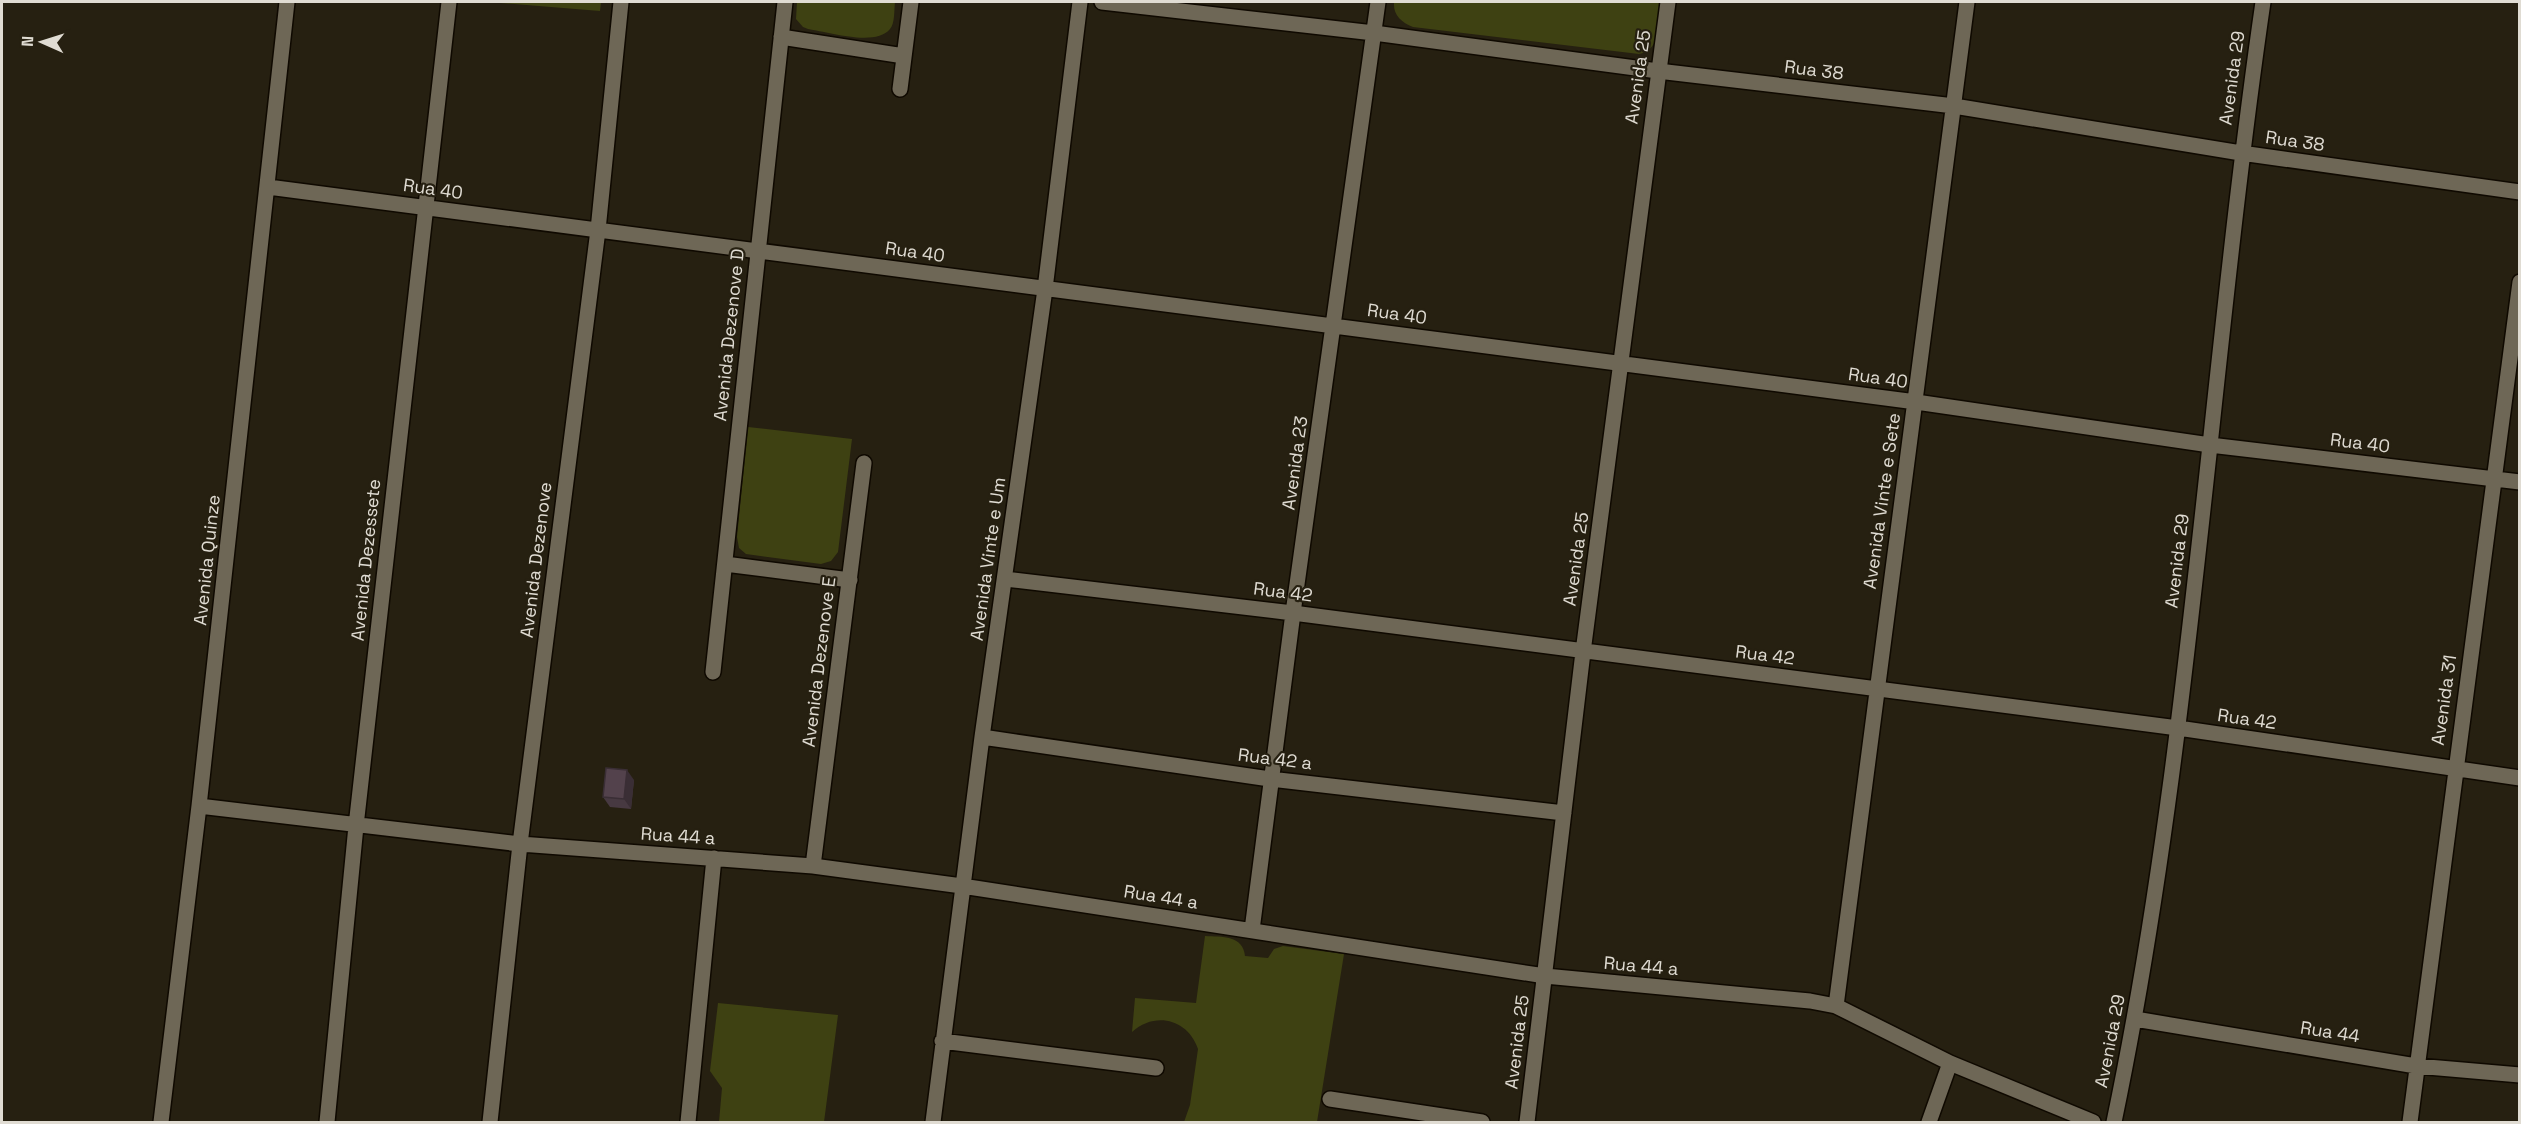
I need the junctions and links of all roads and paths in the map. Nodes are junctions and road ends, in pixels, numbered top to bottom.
1 (287, 2) edge
2 (449, 2) edge
3 (621, 2) edge
4 (785, 2) edge
5 (911, 2) edge
6 (1080, 2) edge
7 (1102, 2) edge
8 (1378, 2) edge
9 (1668, 2) edge
10 (1968, 2) edge
11 (2263, 2) edge
12 (1374, 33) junction
13 (781, 37) junction
14 (904, 56) junction
15 (1658, 71) junction
16 (900, 88) dead end
17 (1954, 106) junction
18 (2241, 153) junction
19 (268, 187) junction
20 (2520, 192) edge
21 (424, 208) junction
22 (598, 230) junction
23 (758, 250) junction
24 (2520, 282) edge
25 (1045, 289) junction
26 (1334, 326) junction
27 (1621, 363) junction
28 (1916, 402) junction
29 (2210, 445) junction
30 (864, 463) dead end
31 (2493, 479) junction
32 (2520, 482) edge
33 (725, 564) junction
34 (1005, 579) junction
35 (850, 580) junction
36 (1293, 613) junction
37 (1583, 652) junction
38 (713, 672) dead end
39 (1876, 689) junction
40 (2178, 729) junction
41 (982, 737) junction
42 (2454, 769) junction
43 (2520, 778) edge
44 (1270, 779) junction
45 (199, 806) junction
46 (1564, 813) junction
47 (356, 825) junction
48 (520, 844) junction
49 (714, 858) junction
50 (813, 866) junction
51 (963, 886) junction
52 (1252, 930) junction
53 (1545, 976) junction
54 (1836, 1006) junction
55 (2135, 1019) junction
56 (942, 1041) junction
57 (1950, 1063) junction
58 (2416, 1066) junction
59 (1156, 1068) dead end
60 (2520, 1075) edge
61 (1330, 1099) dead end
62 (161, 1122) edge
63 (327, 1122) edge
64 (490, 1122) edge
65 (688, 1122) edge
66 (933, 1122) edge
67 (1482, 1122) edge
68 (1527, 1122) edge
69 (1929, 1122) edge
70 (2093, 1122) edge
71 (2114, 1122) edge
72 (2410, 1122) edge

1 - 19 street, Avenida Quinze
2 - 21 street, Avenida Dezessete
3 - 22 street, Avenida Dezenove
4 - 13 street, Avenida Dezenove D
5 - 14 street
6 - 25 street, Avenida Vinte e Um
7 - 12 street, Rua 38
8 - 12 street, Avenida 23
9 - 15 street, Avenida 25
10 - 17 street, Avenida Vinte e Sete
11 - 18 street, Avenida 29
12 - 15 street, Rua 38
12 - 26 street, Avenida 23
13 - 14 street
13 - 23 street, Avenida Dezenove D
14 - 16 street
15 - 17 street, Rua 38
15 - 27 street, Avenida 25
17 - 18 street, Rua 38
17 - 28 street, Avenida Vinte e Sete
18 - 20 street, Rua 38
18 - 29 street, Avenida 29
19 - 21 street, Rua 40
19 - 45 street, Avenida Quinze
21 - 22 street, Rua 40
21 - 47 street, Avenida Dezessete
22 - 23 street, Rua 40
22 - 48 street, Avenida Dezenove
23 - 25 street, Rua 40
23 - 33 street, Avenida Dezenove D
24 - 31 street, Avenida 31
25 - 26 street, Rua 40
25 - 34 street, Avenida Vinte e Um
26 - 27 street, Rua 40
26 - 36 street, Avenida 23
27 - 28 street, Rua 40
27 - 37 street, Avenida 25
28 - 29 street, Rua 40
28 - 39 street, Avenida Vinte e Sete
29 - 31 street, Rua 40
29 - 40 street, Avenida 29
30 - 35 street, Avenida Dezenove E
31 - 32 street, Rua 40
31 - 42 street, Avenida 31
33 - 35 street
33 - 38 street, Avenida Dezenove D
34 - 36 street, Rua 42
34 - 41 street, Avenida Vinte e Um
35 - 50 street, Avenida Dezenove E
36 - 37 street, Rua 42
36 - 44 street, Avenida 23
37 - 39 street, Rua 42
37 - 46 street, Avenida 25
39 - 40 street, Rua 42
39 - 54 street, Avenida Vinte e Sete
40 - 42 street, Rua 42
40 - 55 street, Avenida 29
41 - 44 street, Rua 42 a
41 - 51 street, Avenida Vinte e Um
42 - 43 street, Rua 42
42 - 58 street, Avenida 31
44 - 46 street, Rua 42 a
44 - 52 street, Avenida 23
45 - 47 street, Rua 44 a
45 - 62 street, Avenida Quinze
46 - 53 street, Avenida 25
47 - 48 street, Rua 44 a
47 - 63 street, Avenida Dezessete
48 - 49 street, Rua 44 a
48 - 64 street, Avenida Dezenove
49 - 50 street, Rua 44 a
49 - 65 street
50 - 51 street, Rua 44 a
51 - 52 street, Rua 44 a
51 - 56 street, Avenida Vinte e Um
52 - 53 street, Rua 44 a
53 - 54 street, Rua 44 a
53 - 68 street, Avenida 25
54 - 57 street, Rua 44 a
55 - 58 street, Rua 44
55 - 71 street, Avenida 29
56 - 59 street
56 - 66 street, Avenida Vinte e Um
57 - 69 street
57 - 70 street, Rua 44 a
58 - 60 street, Rua 44
58 - 72 street, Avenida 31
61 - 67 street

